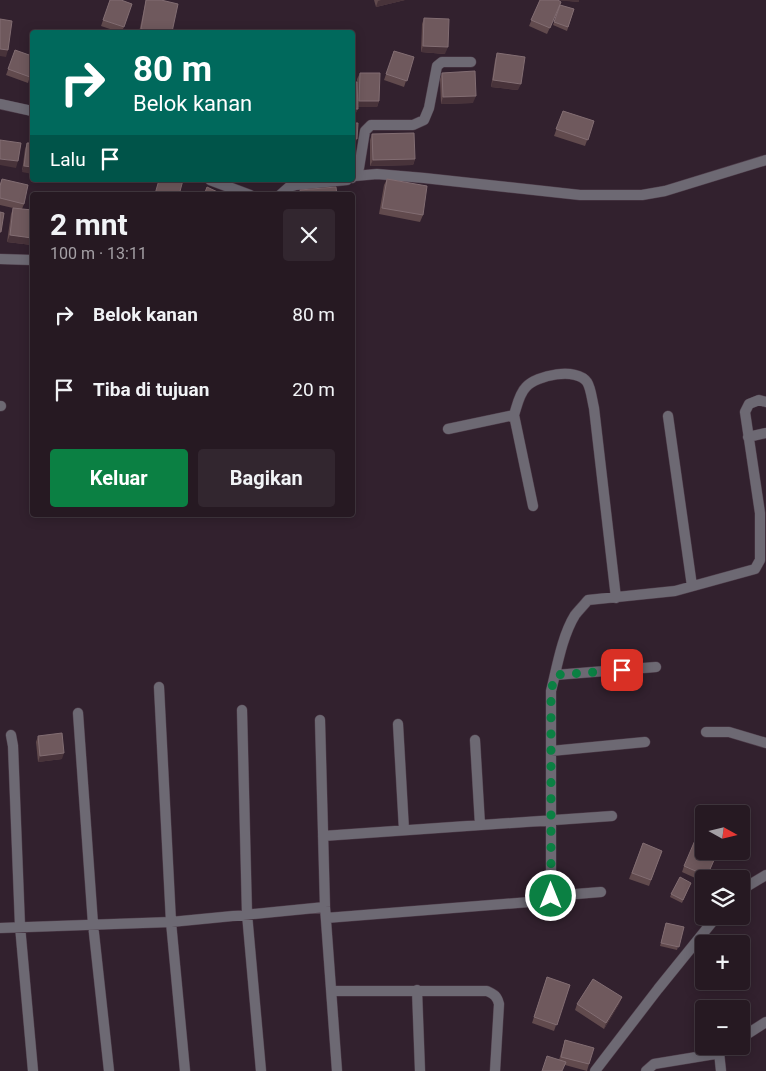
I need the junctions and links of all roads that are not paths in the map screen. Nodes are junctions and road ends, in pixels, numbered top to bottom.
1 (471, 62) dead end
2 (0, 104) edge
3 (30, 111) edge
4 (766, 160) edge
5 (355, 173) edge
6 (355, 177) edge
7 (215, 182) edge
8 (320, 182) edge
9 (242, 192) edge
10 (283, 192) edge
11 (0, 259) edge
12 (30, 260) edge
13 (766, 402) edge
14 (514, 415) junction
15 (668, 416) dead end
16 (448, 429) dead end
17 (766, 433) edge
18 (748, 437) junction
19 (533, 506) dead end
20 (763, 512) edge
21 (692, 586) junction
22 (616, 598) junction
23 (656, 667) dead end
24 (555, 675) junction
25 (159, 687) dead end
26 (242, 710) dead end
27 (78, 713) dead end
28 (320, 720) dead end
29 (398, 724) dead end
30 (706, 732) dead end
31 (10, 735) dead end
32 (475, 740) dead end
33 (645, 742) dead end
34 (766, 743) edge
35 (551, 751) junction
36 (612, 816) dead end
37 (551, 819) junction
38 (480, 825) junction
39 (404, 830) junction
40 (323, 836) junction
41 (766, 875) edge
42 (750, 885) edge
43 (601, 892) dead end
44 (551, 896) junction
45 (325, 912) junction
46 (247, 914) junction
47 (172, 922) junction
48 (93, 924) junction
49 (710, 925) edge
50 (20, 926) junction
51 (0, 928) edge
52 (417, 990) junction
53 (332, 991) junction
54 (766, 1022) edge
55 (750, 1032) edge
56 (701, 1055) edge
57 (722, 1055) edge
58 (32, 1071) edge
59 (109, 1071) edge
60 (185, 1071) edge
61 (261, 1071) edge
62 (337, 1071) edge
63 (420, 1071) edge
64 (495, 1071) edge
65 (595, 1071) edge
66 (646, 1071) edge
67 (721, 1071) edge

1 - 5 street
2 - 3 street
4 - 6 street
7 - 9 street
8 - 10 street
11 - 12 street
13 - 18 street
14 - 16 street
14 - 19 street
14 - 22 street
15 - 21 street
17 - 18 street
18 - 20 street
20 - 21 street
21 - 22 street
22 - 24 street
23 - 24 street
24 - 35 street
25 - 47 street
26 - 46 street
27 - 48 street
28 - 40 street
29 - 39 street
30 - 34 street
31 - 50 street
32 - 38 street
33 - 35 street
35 - 37 street
36 - 37 street
37 - 38 street
37 - 44 street
38 - 39 street
39 - 40 street
40 - 45 street
41 - 42 street
43 - 44 street
44 - 45 street
45 - 46 street
45 - 53 street
46 - 47 street
46 - 61 street
47 - 48 street
47 - 60 street
48 - 50 street
48 - 59 street
49 - 65 street
50 - 51 street
50 - 58 street
52 - 53 street
52 - 63 street
52 - 64 street
53 - 62 street
54 - 55 street
56 - 66 street
57 - 67 street

